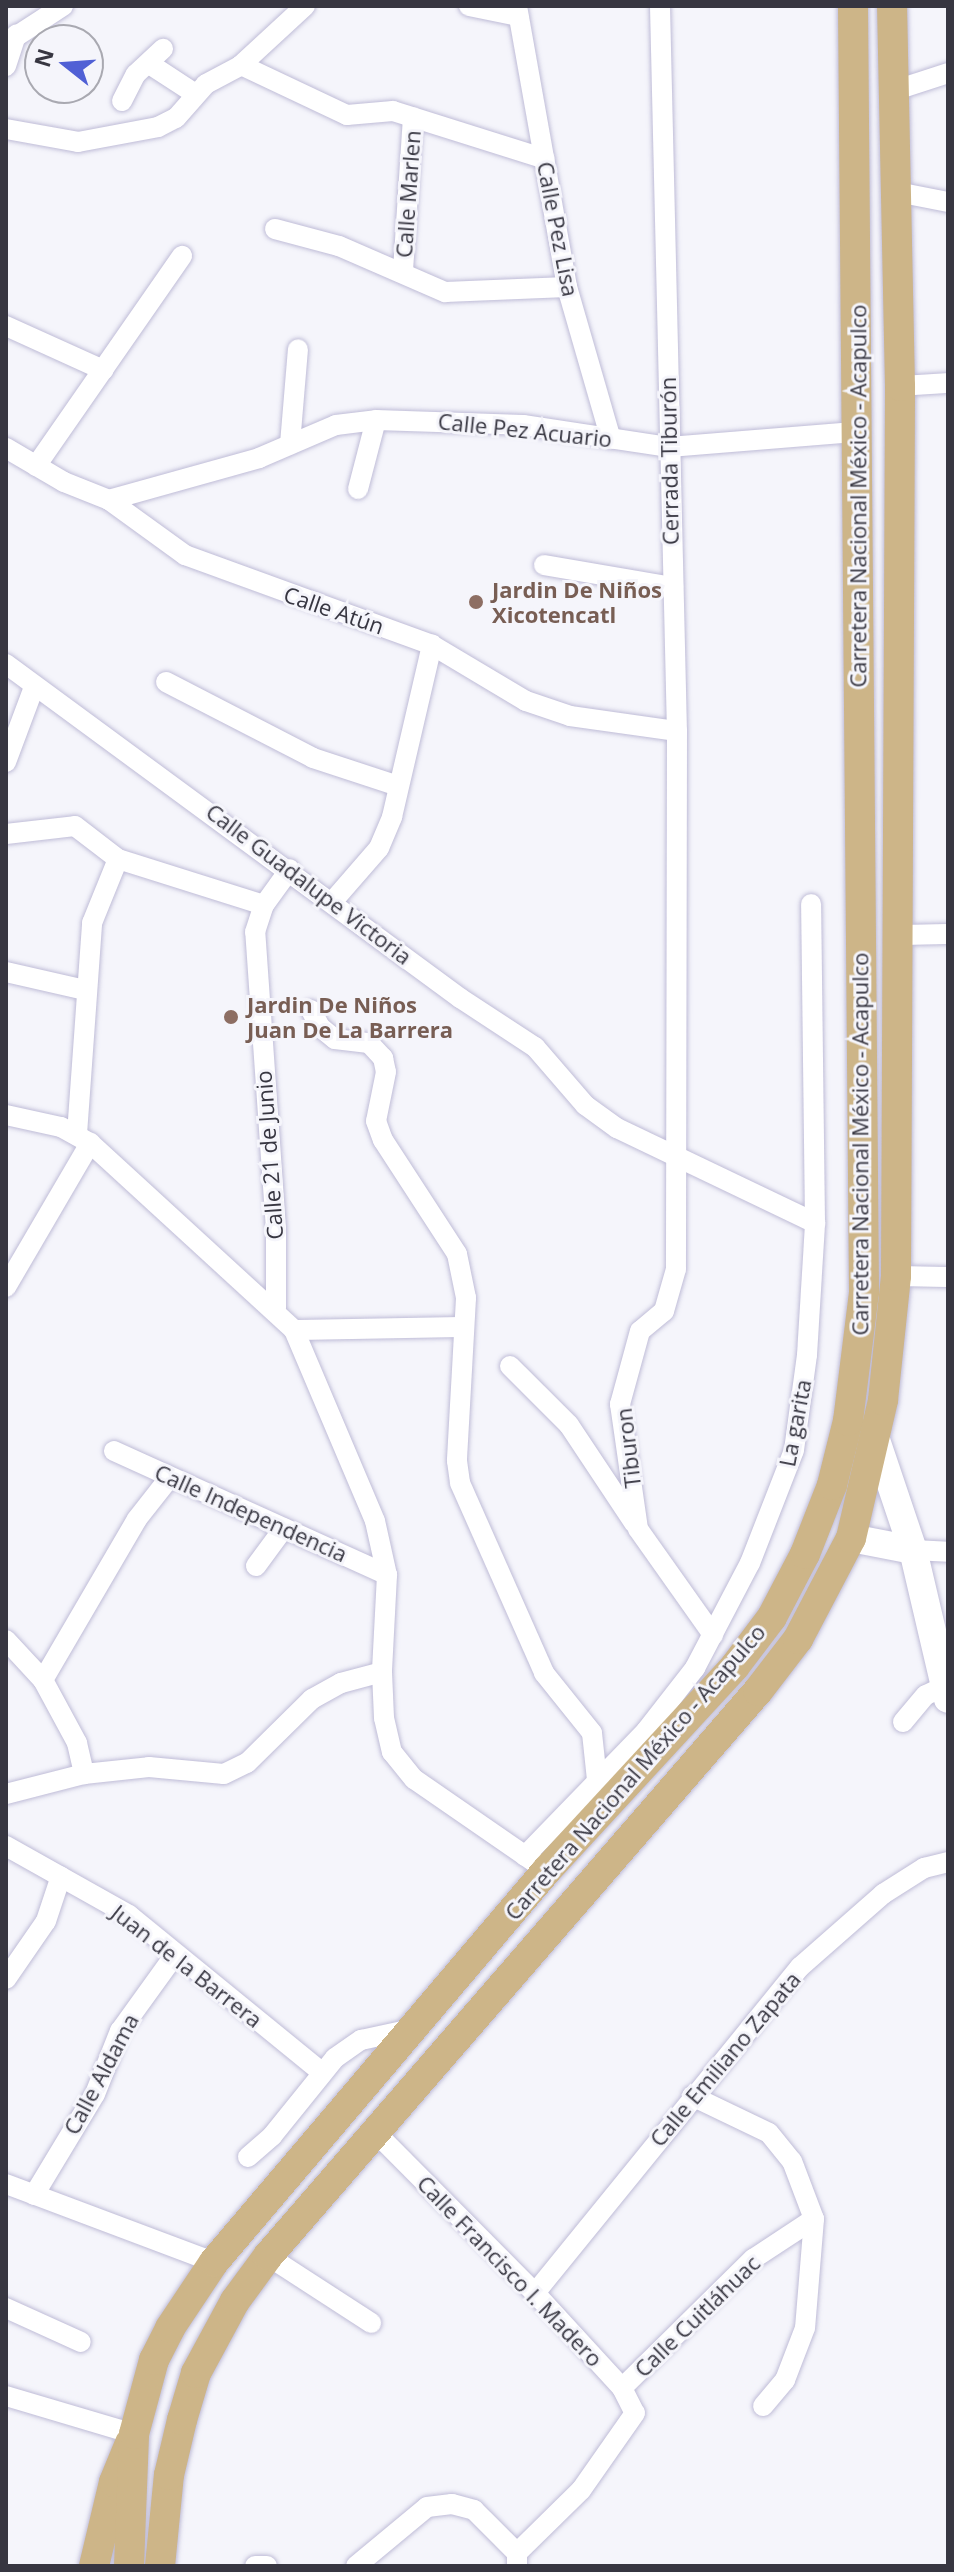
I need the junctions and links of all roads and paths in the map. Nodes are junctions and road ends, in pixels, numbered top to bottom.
1 (63, 6) edge
2 (305, 6) edge
3 (469, 6) edge
4 (660, 6) edge
5 (853, 6) edge
6 (892, 6) edge
7 (518, 11) edge
8 (11, 39) edge
9 (241, 65) junction
10 (6, 66) edge
11 (948, 73) edge
12 (896, 90) junction
13 (194, 93) junction
14 (122, 101) dead end
15 (413, 117) junction
16 (6, 129) edge
17 (545, 159) junction
18 (897, 192) junction
19 (948, 202) edge
20 (275, 229) dead end
21 (182, 256) dead end
22 (403, 271) junction
23 (567, 287) junction
24 (6, 326) edge
25 (298, 349) dead end
26 (103, 370) junction
27 (948, 383) edge
28 (900, 386) junction
29 (376, 420) junction
30 (857, 432) junction
31 (611, 439) junction
32 (290, 444) junction
33 (669, 447) junction
34 (6, 448) edge
35 (36, 466) junction
36 (358, 489) dead end
37 (109, 500) junction
38 (544, 565) dead end
39 (673, 587) junction
40 (432, 645) junction
41 (6, 664) edge
42 (166, 682) dead end
43 (34, 687) junction
44 (677, 731) junction
45 (6, 762) edge
46 (398, 786) junction
47 (6, 834) edge
48 (118, 859) junction
49 (290, 869) junction
50 (333, 901) junction
51 (811, 904) dead end
52 (264, 905) junction
53 (948, 934) edge
54 (901, 935) junction
55 (6, 972) edge
56 (85, 990) junction
57 (311, 1010) dead end
58 (6, 1115) edge
59 (84, 1138) junction
60 (677, 1156) junction
61 (815, 1223) junction
62 (896, 1276) junction
63 (948, 1277) edge
64 (6, 1287) edge
65 (276, 1308) junction
66 (464, 1327) junction
67 (294, 1330) junction
68 (510, 1366) dead end
69 (876, 1440) junction
70 (114, 1451) dead end
71 (170, 1477) junction
72 (284, 1528) junction
73 (638, 1529) junction
74 (851, 1538) junction
75 (913, 1550) junction
76 (948, 1552) edge
77 (256, 1566) dead end
78 (387, 1575) junction
79 (713, 1635) junction
80 (10, 1649) edge
81 (382, 1672) junction
82 (43, 1680) junction
83 (946, 1692) edge
84 (903, 1722) dead end
85 (84, 1774) junction
86 (597, 1780) junction
87 (6, 1794) edge
88 (6, 1846) edge
89 (948, 1862) edge
90 (536, 1863) junction
91 (61, 1876) junction
92 (174, 1956) junction
93 (6, 1979) edge
94 (416, 2028) junction
95 (320, 2071) junction
96 (692, 2096) junction
97 (377, 2134) junction
98 (248, 2157) dead end
99 (6, 2184) edge
100 (34, 2195) junction
101 (814, 2219) junction
102 (268, 2256) junction
103 (214, 2262) junction
104 (535, 2293) junction
105 (6, 2308) edge
106 (371, 2323) dead end
107 (81, 2342) dead end
108 (622, 2388) junction
109 (6, 2396) edge
110 (763, 2406) dead end
111 (134, 2434) junction
112 (517, 2560) edge
113 (94, 2566) edge
114 (129, 2566) edge
115 (160, 2566) edge
116 (255, 2566) edge
117 (267, 2566) edge
118 (356, 2566) edge

1 - 8 street
2 - 9 street
3 - 7 street
4 - 33 street, Cerrada Tiburón
5 - 30 main road, Carretera Nacional México - Acapulco
6 - 12 main road, Carretera Nacional México - Acapulco
7 - 17 street, Calle Pez Lisa
8 - 10 street
9 - 13 street
9 - 15 street
11 - 12 street
12 - 18 main road, Carretera Nacional México - Acapulco
13 - 14 street
13 - 16 street
15 - 17 street
15 - 22 street, Calle Marlen
17 - 23 street, Calle Pez Lisa
18 - 19 street
18 - 28 main road, Carretera Nacional México - Acapulco
20 - 22 street
21 - 26 street
22 - 23 street
23 - 31 street, Calle Pez Lisa
24 - 26 street
25 - 32 street
26 - 35 street
27 - 28 street
28 - 54 main road, Carretera Nacional México - Acapulco
29 - 31 street, Calle Pez Acuario
29 - 32 street, Calle Pez Acuario
29 - 36 street
30 - 33 street, Calle Pez Acuario
30 - 90 main road, Carretera Nacional México - Acapulco
31 - 33 street, Calle Pez Acuario
32 - 37 street, Calle Pez Acuario
33 - 39 street, Cerrada Tiburón
34 - 35 street, Calle Atún
35 - 37 street, Calle Atún
37 - 40 street, Calle Atún
38 - 39 street
39 - 44 street, Cerrada Tiburón
40 - 44 street, Calle Atún
40 - 46 street
41 - 43 street, Calle Guadalupe Victoria
42 - 46 street
43 - 45 street
43 - 49 street, Calle Guadalupe Victoria
44 - 60 street, Cerrada Tiburón
46 - 50 street
47 - 48 street
48 - 52 street
48 - 56 street
49 - 50 street, Calle Guadalupe Victoria
49 - 52 street, Calle 21 de Junio
50 - 60 street, Calle Guadalupe Victoria
51 - 61 street, La garita
52 - 65 street, Calle 21 de Junio
53 - 54 street
54 - 62 main road, Carretera Nacional México - Acapulco
55 - 56 street
56 - 59 street
57 - 66 street
58 - 59 street
59 - 64 street
59 - 65 street
60 - 61 street, Calle Guadalupe Victoria
60 - 73 street, Tiburon
61 - 79 street, La garita
62 - 63 street
62 - 69 main road, Carretera Nacional México - Acapulco
65 - 67 street
66 - 67 street
66 - 86 street
67 - 78 street
68 - 73 street
69 - 74 main road, Carretera Nacional México - Acapulco
69 - 75 main road
70 - 71 street, Calle Independencia
71 - 72 street, Calle Independencia
71 - 82 street
72 - 77 street
72 - 78 street, Calle Independencia
73 - 79 street, Tiburon
74 - 75 main road
74 - 97 main road, Carretera Nacional México - Acapulco
75 - 76 street
75 - 83 main road
78 - 81 street
79 - 86 street, La garita
80 - 82 street
81 - 85 street
81 - 90 street
82 - 85 street
83 - 84 street
85 - 87 street
86 - 90 street, La garita
88 - 91 street, Juan de la Barrera
89 - 96 street, Calle Emiliano Zapata
90 - 94 main road, Carretera Nacional México - Acapulco
91 - 92 street, Juan de la Barrera
91 - 93 street
92 - 95 street, Juan de la Barrera
92 - 100 street, Calle Aldama
94 - 95 street
94 - 103 main road, Carretera Nacional México - Acapulco
95 - 98 street
96 - 101 street
96 - 104 street, Calle Emiliano Zapata
97 - 102 main road, Carretera Nacional México - Acapulco
97 - 104 street, Calle Francisco I. Madero
99 - 100 street
100 - 103 street
101 - 108 street, Calle Cuitláhuac
101 - 110 street
102 - 106 street
102 - 115 main road, Carretera Nacional México - Acapulco
103 - 111 main road, Carretera Nacional México - Acapulco
104 - 108 street, Calle Francisco I. Madero
105 - 107 street
108 - 112 street, Calle Francisco I. Madero
109 - 111 street
111 - 113 main road
111 - 114 main road, Carretera Nacional México - Acapulco
112 - 118 street
116 - 117 street

